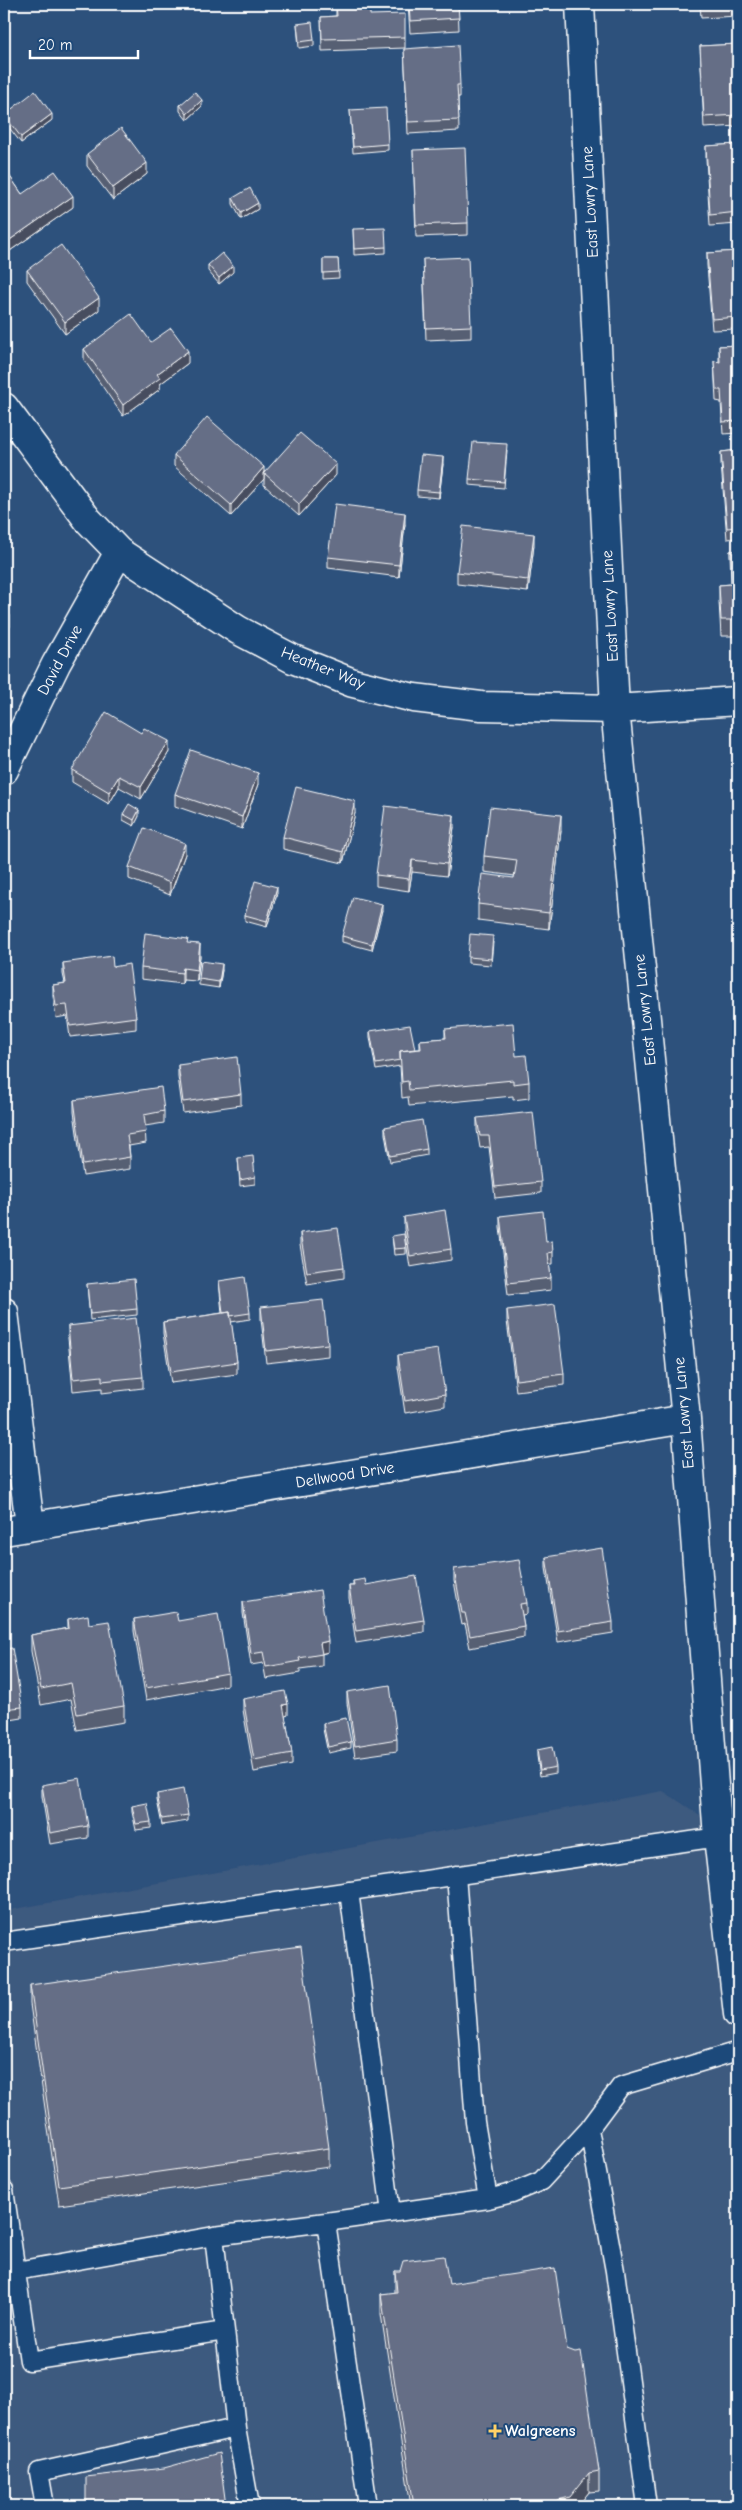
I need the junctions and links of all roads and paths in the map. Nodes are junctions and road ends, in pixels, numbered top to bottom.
1 (580, 4) edge
2 (4, 407) edge
3 (119, 552) junction
4 (738, 701) edge
5 (615, 709) junction
6 (4, 770) edge
7 (4, 1312) edge
8 (686, 1419) junction
9 (30, 1526) junction
10 (4, 1531) edge
11 (718, 1837) junction
12 (456, 1875) junction
13 (349, 1891) junction
14 (4, 1942) edge
15 (738, 2014) edge
16 (738, 2051) edge
17 (589, 2129) junction
18 (4, 2190) edge
19 (488, 2199) junction
20 (391, 2213) junction
21 (326, 2222) junction
22 (214, 2236) junction
23 (16, 2271) junction
24 (225, 2331) junction
25 (236, 2428) junction
26 (45, 2506) edge
27 (250, 2506) edge
28 (368, 2506) edge
29 (647, 2506) edge

1 - 5 street, East Lowry Lane
2 - 3 street, Heather Way
3 - 5 street, Heather Way
3 - 6 street, David Drive
4 - 5 street, Heather Way
5 - 8 street, East Lowry Lane
7 - 9 street
8 - 9 street, Dellwood Drive
8 - 11 street, East Lowry Lane
9 - 10 street, Dellwood Drive
11 - 12 lane
11 - 15 street, East Lowry Lane
12 - 13 lane
12 - 19 lane
13 - 14 lane
13 - 20 lane
16 - 17 lane
17 - 19 lane
17 - 29 lane
18 - 23 lane
19 - 20 lane
20 - 21 lane
21 - 22 lane
21 - 28 lane
22 - 23 lane
22 - 24 lane
23 - 24 lane
24 - 25 lane
25 - 26 lane
25 - 27 lane

